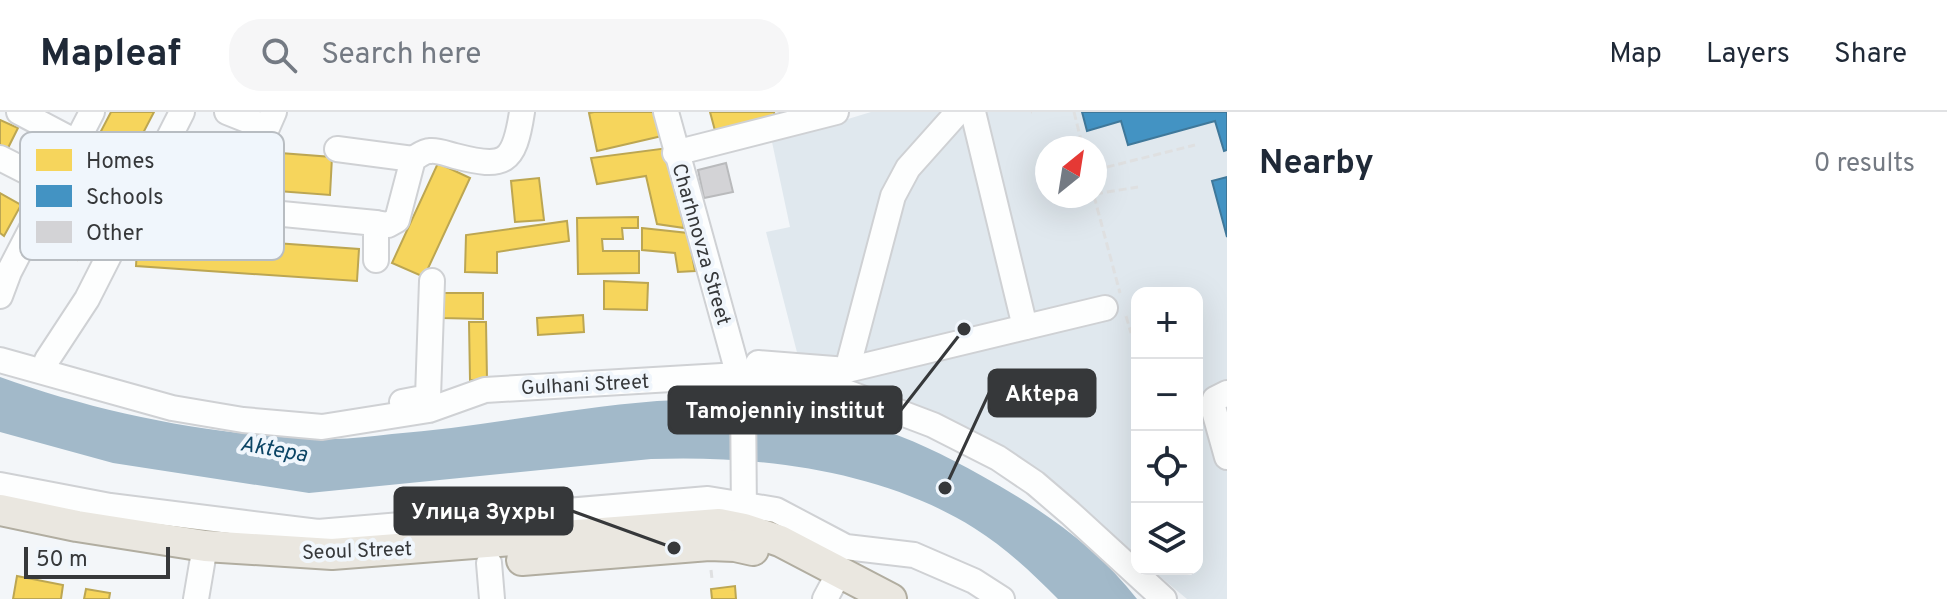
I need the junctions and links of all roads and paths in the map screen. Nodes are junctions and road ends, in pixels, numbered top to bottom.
1 (19, 112) edge
2 (92, 112) edge
3 (182, 112) edge
4 (227, 112) edge
5 (274, 112) edge
6 (522, 112) edge
7 (666, 112) edge
8 (836, 112) edge
9 (958, 112) edge
10 (973, 112) edge
11 (1074, 112) edge
12 (57, 132) edge
13 (81, 132) edge
14 (172, 132) edge
15 (1080, 136) edge
16 (1195, 145) dead end
17 (337, 149) dead end
18 (675, 153) junction
19 (0, 158) edge
20 (413, 159) junction
21 (1107, 167) edge
22 (20, 168) edge
23 (1138, 187) dead end
24 (1107, 193) edge
25 (1098, 208) edge
26 (284, 214) edge
27 (376, 223) junction
28 (20, 250) edge
29 (107, 260) edge
30 (376, 260) dead end
31 (432, 281) dead end
32 (0, 296) edge
33 (1105, 308) dead end
34 (1025, 327) junction
35 (1131, 333) dead end
36 (0, 346) edge
37 (0, 360) edge
38 (47, 360) junction
39 (847, 370) junction
40 (739, 376) junction
41 (1227, 393) edge
42 (1227, 457) edge
43 (0, 485) edge
44 (0, 510) edge
45 (744, 519) junction
46 (0, 529) edge
47 (203, 556) junction
48 (489, 563) junction
49 (837, 589) edge
50 (196, 599) edge
51 (492, 599) edge
52 (891, 599) edge
53 (1002, 599) edge
54 (1164, 599) edge

1 - 12 street
2 - 13 street
3 - 14 street
4 - 5 street
6 - 20 street
7 - 18 street, Charhnovza Street
8 - 18 street
9 - 39 street
10 - 34 street
11 - 15 path
16 - 21 path
17 - 20 street
18 - 40 street, Charhnovza Street
19 - 22 street
20 - 27 street
23 - 24 path
25 - 35 path
26 - 27 street
27 - 30 street
28 - 32 street
29 - 38 street
31 - 38 street
33 - 34 street
34 - 39 street
36 - 38 street
37 - 40 street, Gulhani Street
39 - 40 street
40 - 45 street, Charhnovza Street
40 - 54 street, Gulhani Street
41 - 42 street
43 - 45 street
44 - 47 main road, Seoul Street
45 - 47 main road, Seoul Street
45 - 48 main road, Seoul Street
45 - 49 main road, Seoul Street
45 - 53 street
46 - 47 main road, Seoul Street
47 - 48 main road, Seoul Street
47 - 50 street
48 - 51 street
49 - 52 main road, Seoul Street

